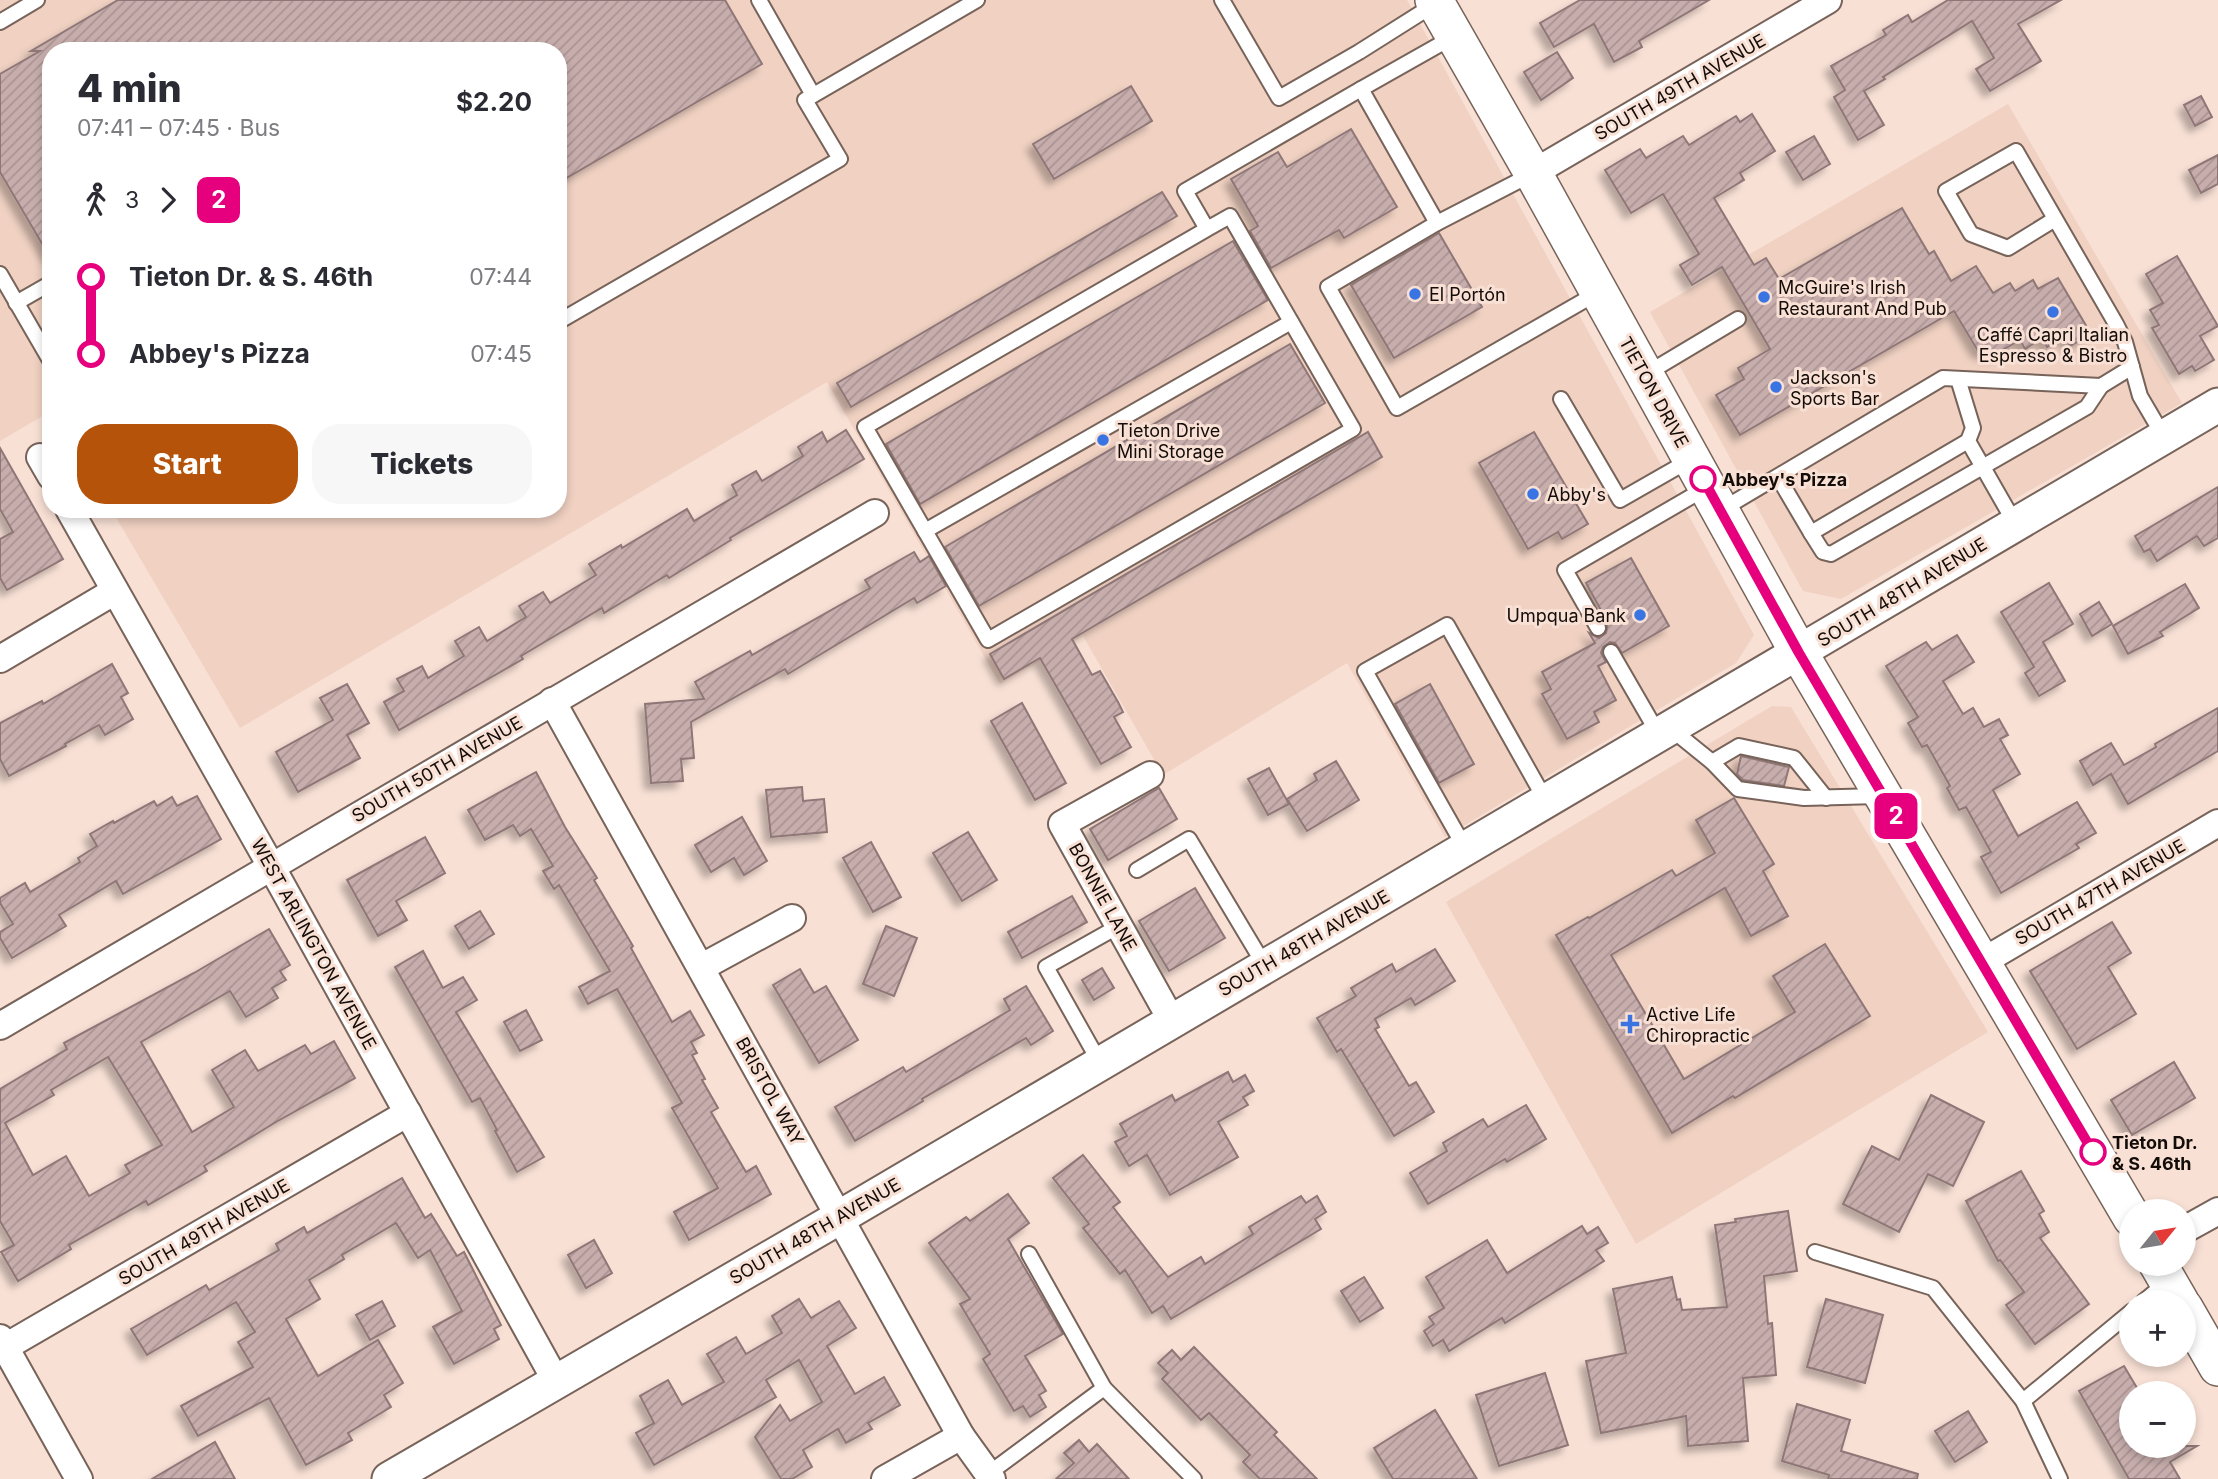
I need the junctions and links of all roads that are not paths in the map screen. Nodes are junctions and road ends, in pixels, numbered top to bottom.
1 (37, 0) edge
2 (759, 0) edge
3 (977, 0) edge
4 (1222, 0) edge
5 (1828, 0) edge
6 (1435, 2) edge
7 (0, 22) edge
8 (1455, 37) junction
9 (1360, 89) junction
10 (813, 95) junction
11 (1533, 173) junction
12 (2055, 219) junction
13 (1437, 223) junction
14 (1207, 229) junction
15 (0, 274) edge
16 (42, 288) edge
17 (1599, 292) junction
18 (16, 303) junction
19 (567, 317) edge
20 (1738, 319) dead end
21 (1291, 322) junction
22 (42, 347) edge
23 (2133, 368) junction
24 (1645, 375) junction
25 (1958, 379) junction
26 (2101, 386) junction
27 (1561, 399) dead end
28 (2218, 405) edge
29 (2164, 437) junction
30 (1968, 441) junction
31 (1983, 466) junction
32 (1778, 477) junction
33 (1706, 486) junction
34 (875, 513) dead end
35 (74, 518) edge
36 (2016, 524) junction
37 (925, 531) junction
38 (1811, 533) junction
39 (116, 591) junction
40 (1598, 628) dead end
41 (1611, 652) dead end
42 (1799, 653) junction
43 (0, 659) edge
44 (552, 701) junction
45 (1664, 732) junction
46 (1712, 762) junction
47 (1150, 775) dead end
48 (1884, 796) junction
49 (1826, 797) junction
50 (1546, 801) junction
51 (2218, 823) edge
52 (1465, 849) junction
53 (271, 866) junction
54 (1137, 870) dead end
55 (792, 918) dead end
56 (1119, 926) junction
57 (1982, 961) junction
58 (702, 967) junction
59 (1265, 967) junction
60 (1172, 1021) junction
61 (0, 1026) edge
62 (1100, 1063) junction
63 (408, 1113) junction
64 (2121, 1199) edge
65 (2218, 1210) edge
66 (840, 1217) junction
67 (2196, 1223) edge
68 (1815, 1252) dead end
69 (1029, 1254) dead end
70 (2119, 1322) edge
71 (2196, 1334) edge
72 (2, 1345) edge
73 (2218, 1367) edge
74 (556, 1381) junction
75 (1104, 1388) junction
76 (2023, 1401) junction
77 (961, 1436) junction
78 (990, 1476) edge
79 (79, 1479) edge
80 (389, 1479) edge
81 (885, 1479) edge
82 (1194, 1479) edge
83 (2060, 1479) edge

1 - 7 lane
2 - 10 lane
3 - 10 lane
4 - 6 lane
5 - 11 street, SOUTH 49TH AVENUE
6 - 8 main road, TIETON DRIVE
8 - 9 lane
8 - 11 main road, TIETON DRIVE
9 - 13 lane
9 - 14 lane
10 - 19 lane
11 - 13 lane
11 - 17 main road, TIETON DRIVE
12 - 12 lane
12 - 23 lane
13 - 17 lane
14 - 21 lane
14 - 37 lane
15 - 18 lane
16 - 18 lane
17 - 24 main road, TIETON DRIVE
18 - 22 lane
20 - 24 lane
21 - 37 lane
21 - 37 lane
23 - 26 lane
23 - 29 lane
24 - 33 main road, TIETON DRIVE
25 - 26 lane
25 - 30 lane
25 - 32 lane
26 - 31 lane
27 - 33 lane
28 - 29 street, SOUTH 48TH AVENUE
29 - 36 street, SOUTH 48TH AVENUE
30 - 31 lane
30 - 38 lane
31 - 36 lane
31 - 38 lane
32 - 33 lane
32 - 38 lane
33 - 40 lane
33 - 42 main road, TIETON DRIVE
34 - 44 street, SOUTH 50TH AVENUE
35 - 39 street, WEST ARLINGTON AVENUE
36 - 42 street, SOUTH 48TH AVENUE
39 - 43 street
39 - 53 street, WEST ARLINGTON AVENUE
41 - 45 lane
42 - 45 street, SOUTH 48TH AVENUE
42 - 48 main road, TIETON DRIVE
44 - 53 street, SOUTH 50TH AVENUE
44 - 58 street, BRISTOL WAY
45 - 46 lane
45 - 50 street, SOUTH 48TH AVENUE
46 - 49 lane
46 - 49 lane
47 - 56 street, BONNIE LANE
48 - 49 lane
48 - 57 main road, TIETON DRIVE
50 - 52 street, SOUTH 48TH AVENUE
50 - 52 lane
51 - 57 street, SOUTH 47TH AVENUE
52 - 59 street, SOUTH 48TH AVENUE
53 - 61 street, SOUTH 50TH AVENUE
53 - 63 street, WEST ARLINGTON AVENUE
54 - 59 lane
55 - 58 street
56 - 60 street, BONNIE LANE
56 - 62 lane
57 - 64 main road, TIETON DRIVE
58 - 66 street, BRISTOL WAY
59 - 60 street, SOUTH 48TH AVENUE
60 - 62 street, SOUTH 48TH AVENUE
62 - 66 street, SOUTH 48TH AVENUE
63 - 72 street, SOUTH 49TH AVENUE
63 - 74 street, WEST ARLINGTON AVENUE
65 - 67 street
66 - 74 street, SOUTH 48TH AVENUE
66 - 77 street, BRISTOL WAY
68 - 76 lane
69 - 75 lane
70 - 76 lane
71 - 73 main road
72 - 79 street
74 - 80 street, SOUTH 48TH AVENUE
75 - 78 lane
75 - 82 lane
76 - 83 lane
77 - 78 street, BRISTOL WAY
77 - 81 street

